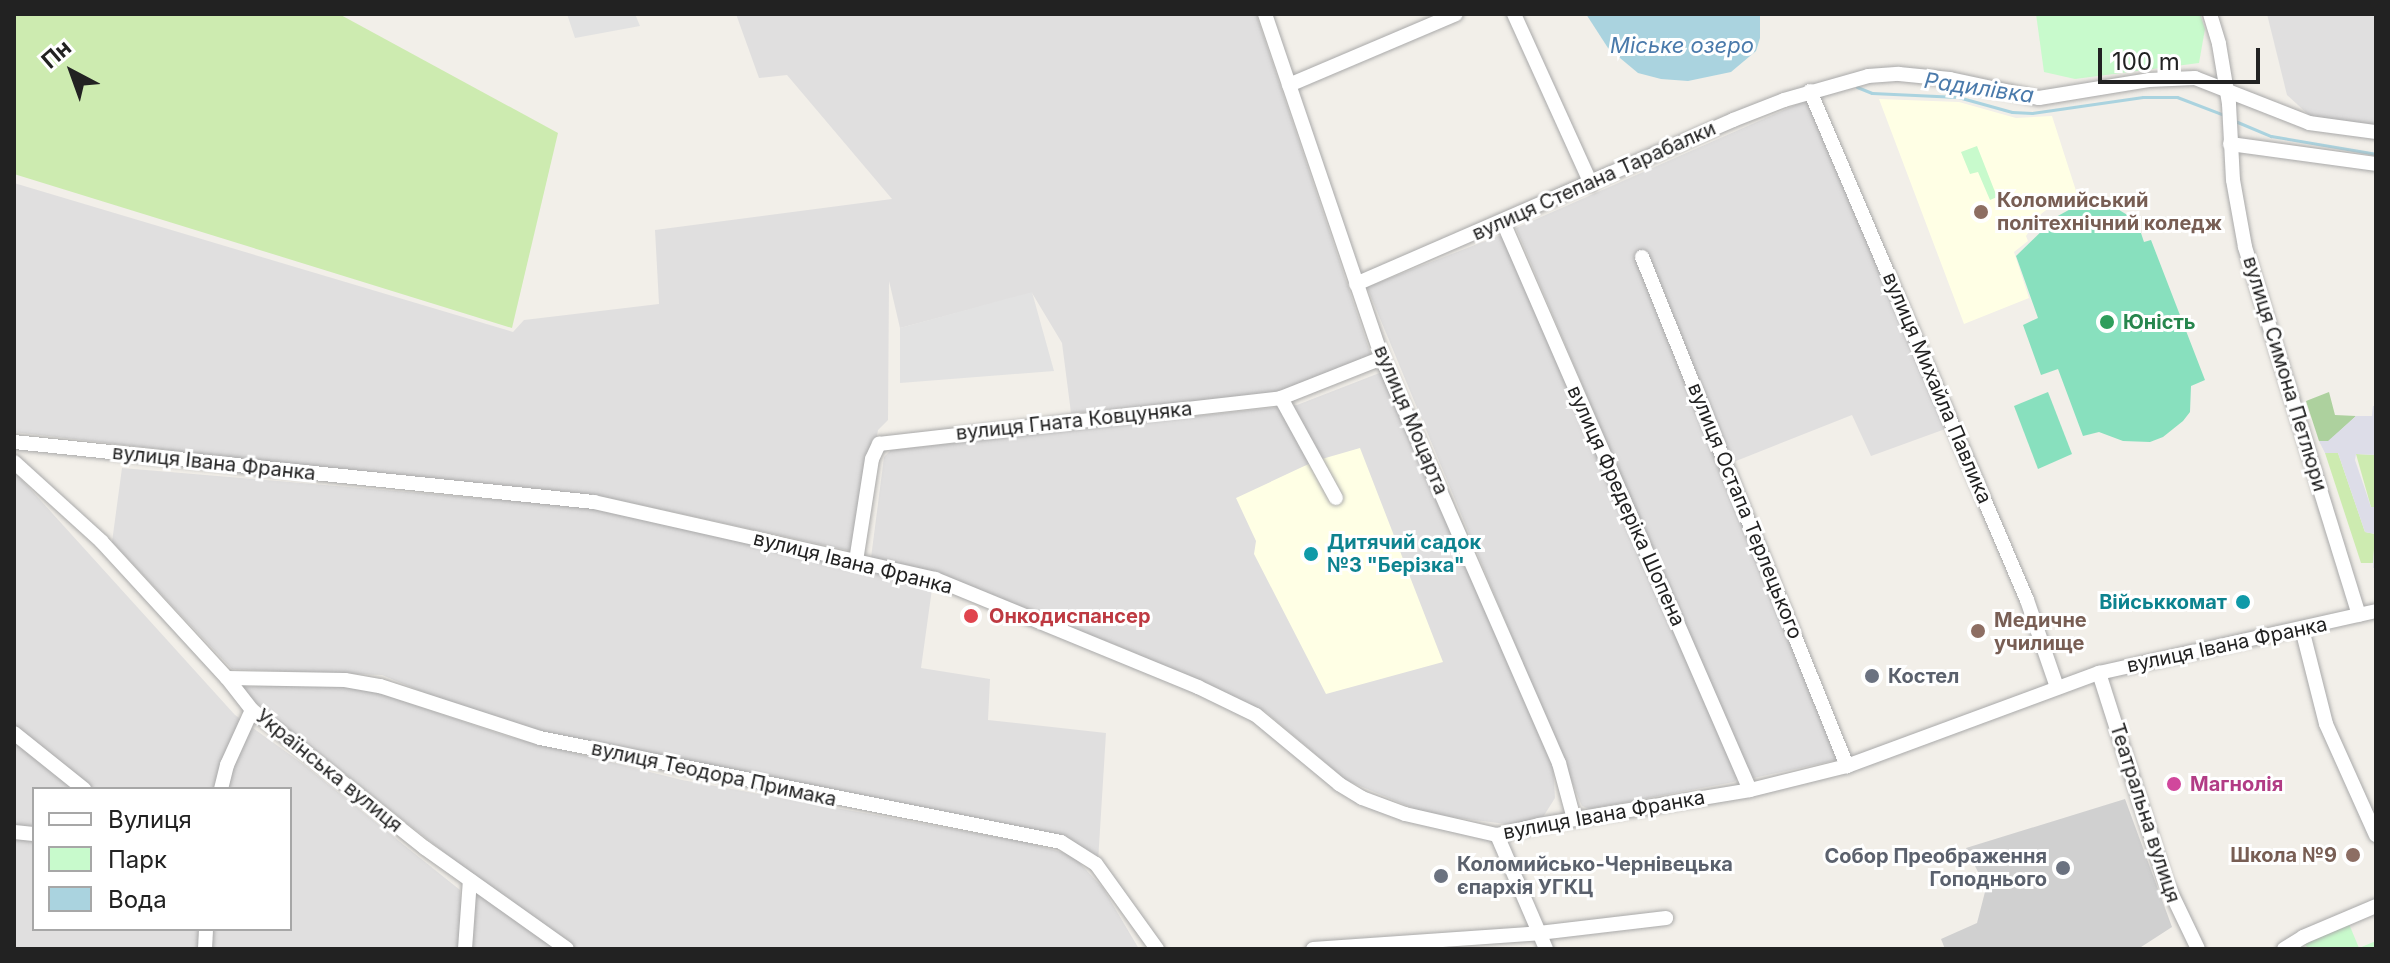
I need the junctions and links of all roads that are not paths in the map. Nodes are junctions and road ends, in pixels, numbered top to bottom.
1 (1265, 14) edge
2 (1456, 14) edge
3 (1514, 14) edge
4 (2210, 14) edge
5 (1289, 85) junction
6 (2226, 88) junction
7 (1810, 91) junction
8 (2376, 132) edge
9 (2230, 144) junction
10 (2376, 164) edge
11 (1591, 184) junction
12 (1503, 222) junction
13 (1642, 257) dead end
14 (1356, 284) junction
15 (1382, 358) junction
16 (1281, 398) junction
17 (14, 442) edge
18 (14, 462) edge
19 (1336, 498) dead end
20 (856, 561) junction
21 (2376, 611) edge
22 (2359, 615) junction
23 (2302, 629) junction
24 (2099, 673) junction
25 (227, 678) junction
26 (2057, 687) junction
27 (252, 710) junction
28 (14, 733) edge
29 (1847, 766) junction
30 (82, 787) edge
31 (222, 787) edge
32 (1750, 790) junction
33 (1574, 819) junction
34 (1497, 835) junction
35 (2376, 835) edge
36 (470, 880) junction
37 (2376, 906) edge
38 (1666, 918) dead end
39 (1539, 933) junction
40 (465, 949) edge
41 (567, 949) edge
42 (1157, 949) edge
43 (1313, 949) edge
44 (1546, 949) edge
45 (2198, 949) edge
46 (2284, 949) edge

1 - 5 street, вулиця Моцарта
2 - 5 street
3 - 11 street
4 - 6 street
5 - 14 street, вулиця Моцарта
6 - 7 street, вулиця Степана Тарабалки
6 - 8 street
6 - 9 street, вулиця Симона Петлюри
7 - 11 street, вулиця Степана Тарабалки
7 - 26 street, вулиця Михайла Павлика
9 - 10 street
9 - 22 street, вулиця Симона Петлюри
11 - 12 street, вулиця Степана Тарабалки
12 - 14 street, вулиця Степана Тарабалки
12 - 32 street, вулиця Фредеріка Шопена
13 - 29 street, вулиця Остапа Терлецького
14 - 15 street, вулиця Моцарта
15 - 16 street, вулиця Гната Ковцуняка
15 - 33 street, вулиця Моцарта
16 - 19 street
16 - 20 street, вулиця Гната Ковцуняка
17 - 20 street, вулиця Івана Франка
18 - 25 street, Українська вулиця
20 - 34 street, вулиця Івана Франка
21 - 22 street, вулиця Івана Франка
22 - 23 street, вулиця Івана Франка
23 - 24 street, вулиця Івана Франка
23 - 35 street
24 - 26 street, вулиця Івана Франка
24 - 45 street, Театральна вулиця
25 - 27 street, Українська вулиця
25 - 42 street, вулиця Теодора Примака
26 - 29 street, вулиця Івана Франка
27 - 31 street
27 - 36 street, Українська вулиця
28 - 30 street
29 - 32 street, вулиця Івана Франка
32 - 33 street, вулиця Івана Франка
33 - 34 street, вулиця Івана Франка
34 - 39 street
36 - 40 street
36 - 41 street, Українська вулиця
37 - 46 street
38 - 39 street
39 - 43 street
39 - 44 street

